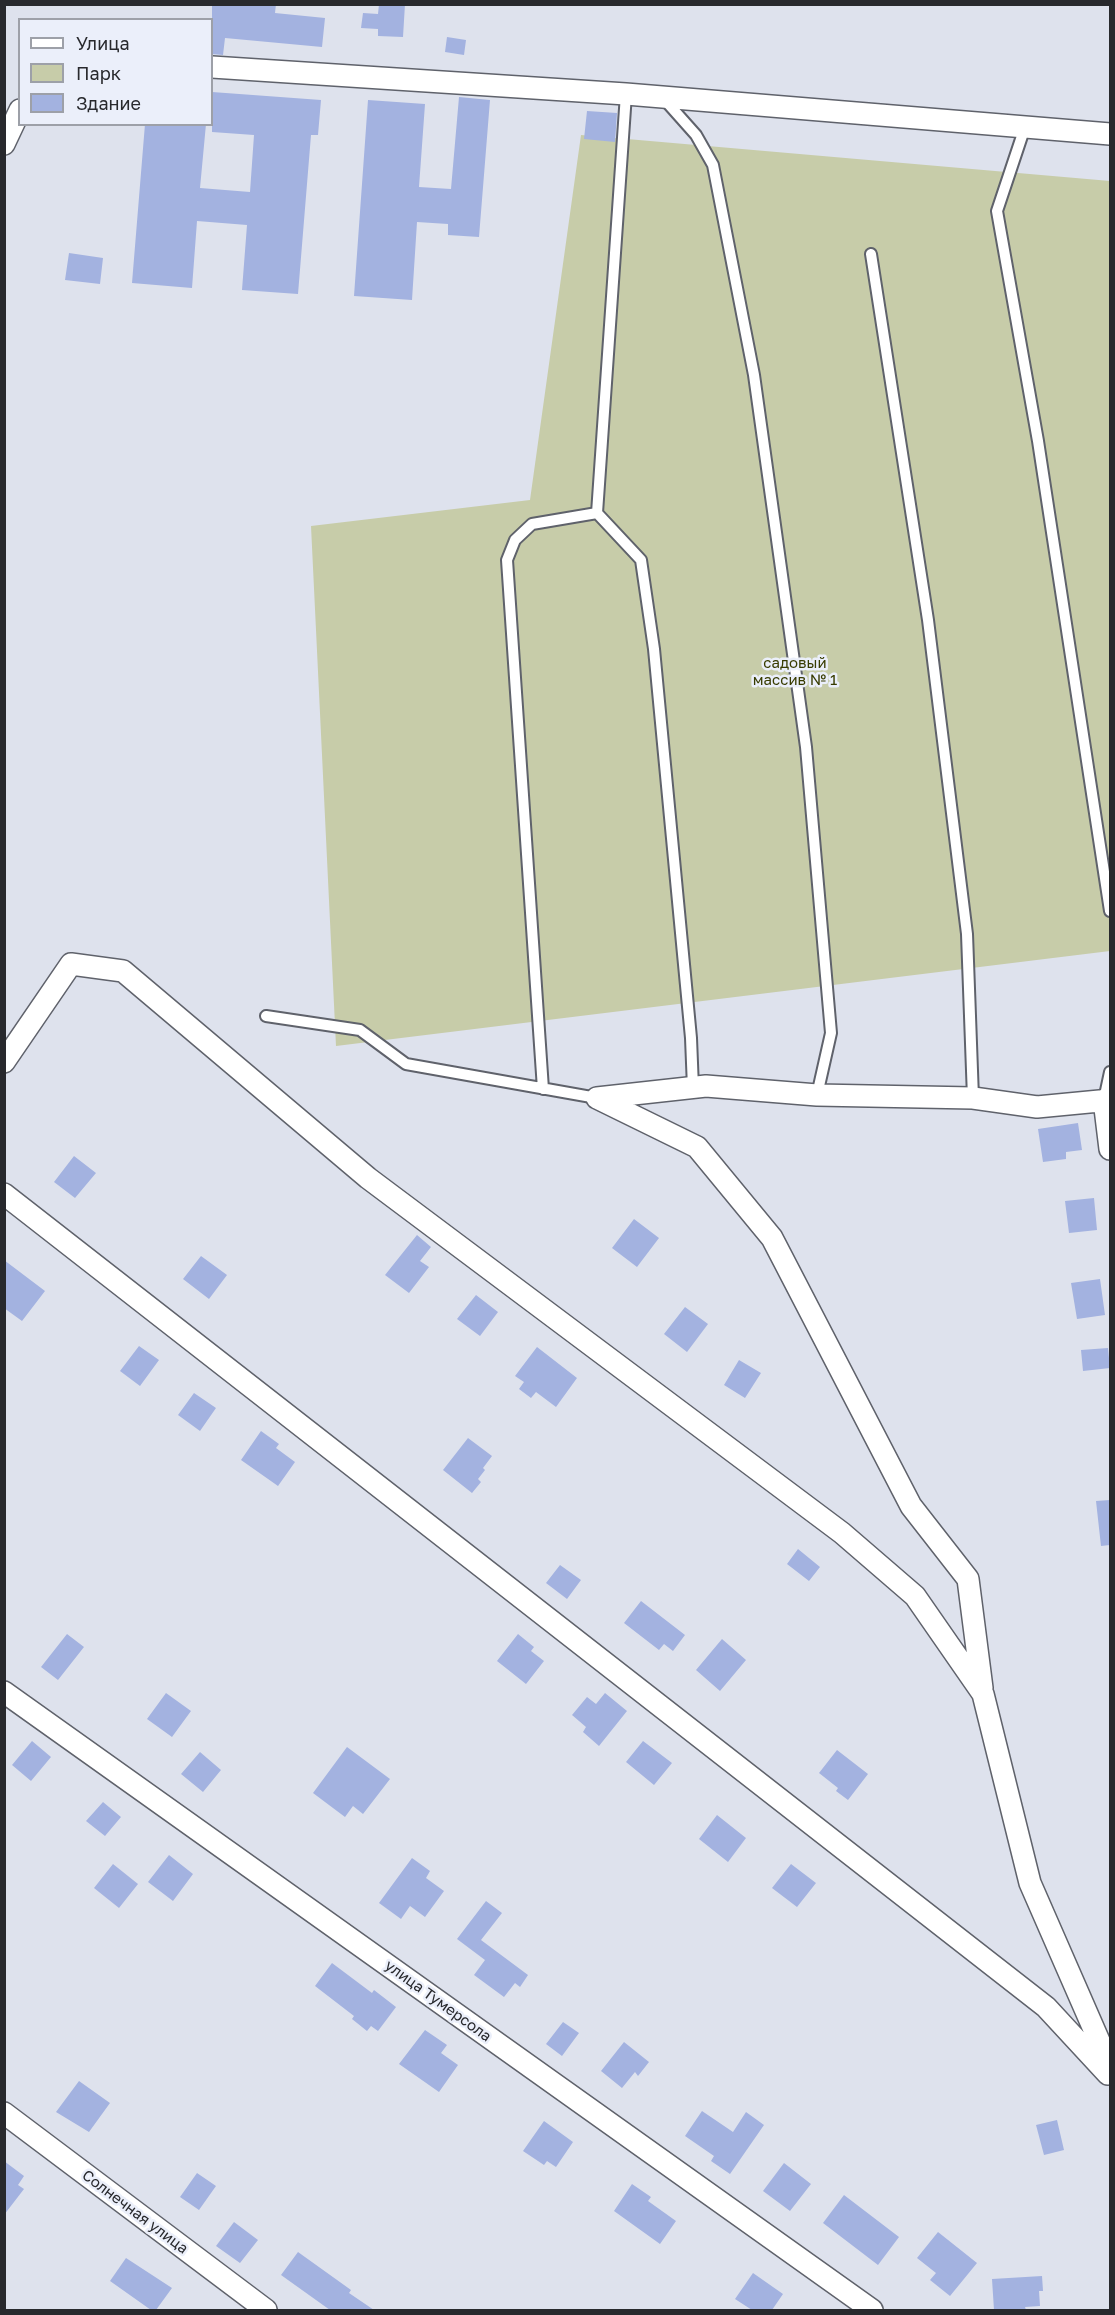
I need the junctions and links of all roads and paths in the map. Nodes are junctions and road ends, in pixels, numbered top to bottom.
1 (213, 67) edge
2 (626, 94) junction
3 (662, 96) junction
4 (18, 114) edge
5 (1025, 127) junction
6 (1110, 134) edge
7 (4, 144) edge
8 (871, 254) dead end
9 (597, 513) junction
10 (1110, 910) edge
11 (266, 1016) dead end
12 (4, 1062) edge
13 (1110, 1072) edge
14 (693, 1088) junction
15 (543, 1089) junction
16 (817, 1095) junction
17 (597, 1098) junction
18 (973, 1098) junction
19 (1107, 1100) edge
20 (1110, 1149) edge
21 (4, 1194) edge
22 (4, 1692) edge
23 (983, 1694) junction
24 (1110, 2066) edge
25 (1110, 2077) edge
26 (4, 2114) edge
27 (266, 2310) edge
28 (872, 2310) edge

1 - 2 street
2 - 3 street
2 - 9 lane
3 - 5 street
3 - 16 lane
4 - 7 street
5 - 6 street
5 - 10 lane
8 - 18 lane
9 - 14 lane
9 - 15 lane
11 - 15 lane
12 - 23 street
13 - 19 lane
14 - 16 street
14 - 17 street
15 - 17 lane
16 - 18 street
17 - 23 street
18 - 19 street
19 - 20 street
21 - 25 street
22 - 28 street, улица Тумерсола
23 - 24 street
26 - 27 street, Солнечная улица

